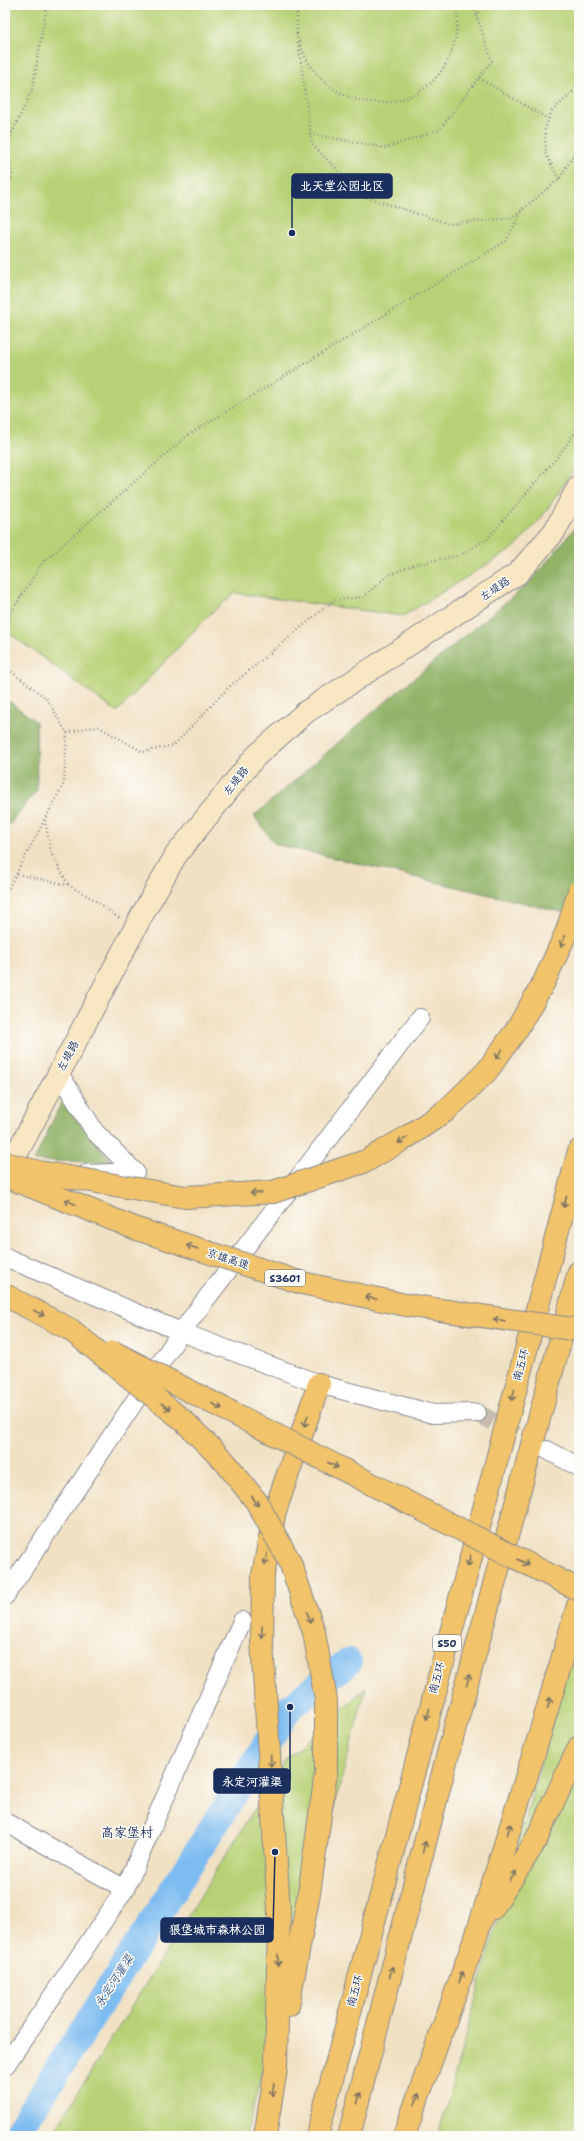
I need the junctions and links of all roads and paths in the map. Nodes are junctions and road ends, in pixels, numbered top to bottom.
1 (47, 5) edge
2 (299, 5) edge
3 (455, 5) edge
4 (473, 5) edge
5 (483, 5) edge
6 (476, 16) junction
7 (297, 34) junction
8 (479, 78) junction
9 (579, 91) edge
10 (548, 118) junction
11 (310, 134) junction
12 (579, 146) edge
13 (560, 179) junction
14 (5, 202) edge
15 (523, 209) junction
16 (579, 427) edge
17 (579, 486) edge
18 (5, 622) edge
19 (5, 667) edge
20 (67, 733) junction
21 (45, 820) junction
22 (17, 874) junction
23 (68, 884) junction
24 (579, 890) edge
25 (5, 895) edge
26 (134, 929) junction
27 (420, 1018) dead end
28 (59, 1073) junction
29 (579, 1151) edge
30 (5, 1163) edge
31 (5, 1176) edge
32 (5, 1186) edge
33 (5, 1257) edge
34 (579, 1272) edge
35 (5, 1295) edge
36 (71, 1330) junction
37 (579, 1330) edge
38 (181, 1332) junction
39 (319, 1384) junction
40 (477, 1413) tunnel mouth
41 (546, 1450) tunnel mouth
42 (579, 1467) edge
43 (579, 1590) edge
44 (5, 1596) edge
45 (579, 1602) edge
46 (242, 1621) dead end
47 (579, 1748) edge
48 (5, 1822) edge
49 (125, 1889) junction
50 (477, 1933) junction
51 (5, 2066) edge
52 (276, 2069) junction
53 (264, 2136) edge
54 (317, 2136) edge
55 (349, 2136) edge
56 (404, 2136) edge

1 - 14 path
2 - 7 path
3 - 7 path
4 - 6 path
5 - 6 path
6 - 8 path
7 - 11 path
8 - 10 path
8 - 11 path
9 - 10 path
10 - 13 path
11 - 15 path
12 - 13 path
13 - 15 path
15 - 18 path
16 - 20 path
17 - 26 main road, 左堤路
19 - 20 path
20 - 21 path
21 - 22 path
21 - 23 path
22 - 23 path
22 - 25 path
23 - 26 path
24 -> 30 highway, bridge
26 - 28 main road, 左堤路
27 - 38 street
28 - 31 main road, 左堤路
28 - 32 street
29 -> 54 highway, 南五环 / S50
37 -> 31 highway, 京雄高速 / S3601, bridge
33 - 38 street
55 -> 34 highway, S50
35 -> 36 highway, bridge
36 -> 43 highway, bridge
36 -> 52 highway, bridge
38 - 39 street
38 - 44 street
39 - 40 street
39 -> 52 highway
41 - 42 street
50 -> 45 highway
46 - 49 street
50 -> 47 highway
48 - 49 street
49 - 51 street
56 -> 50 highway
52 -> 53 highway

